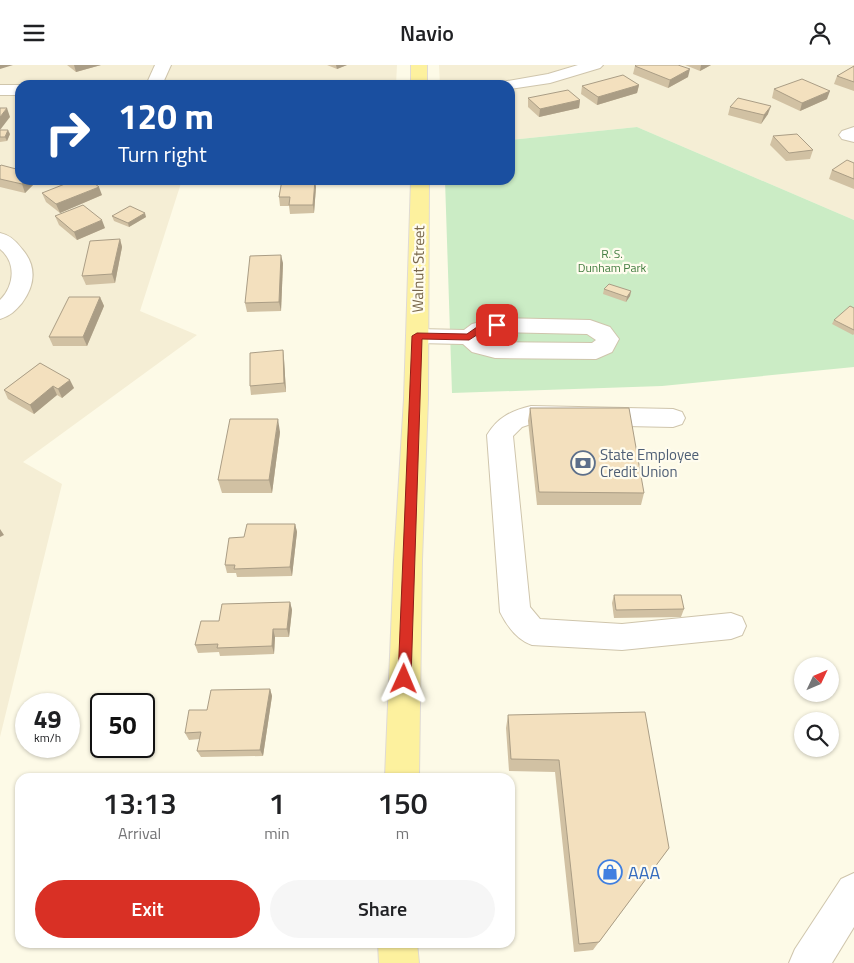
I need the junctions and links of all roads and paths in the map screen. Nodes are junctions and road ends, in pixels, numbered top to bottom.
1 (164, 65) edge
2 (419, 65) edge
3 (595, 65) edge
4 (156, 80) edge
5 (419, 80) edge
6 (515, 84) edge
7 (0, 90) edge
8 (15, 90) edge
9 (854, 132) edge
10 (854, 137) edge
11 (420, 185) edge
12 (0, 239) edge
13 (0, 312) edge
14 (417, 336) junction
15 (469, 337) junction
16 (674, 418) dead end
17 (731, 626) dead end
18 (402, 773) edge
19 (854, 892) edge
20 (398, 948) edge
21 (400, 963) edge
22 (808, 963) edge

1 - 4 street
2 - 5 main road
3 - 6 street
7 - 8 street
9 - 10 street
11 - 14 main road, Walnut Street
12 - 13 street
14 - 15 street
14 - 18 main road, Walnut Street
15 - 15 street
16 - 17 street
19 - 22 street
20 - 21 main road

